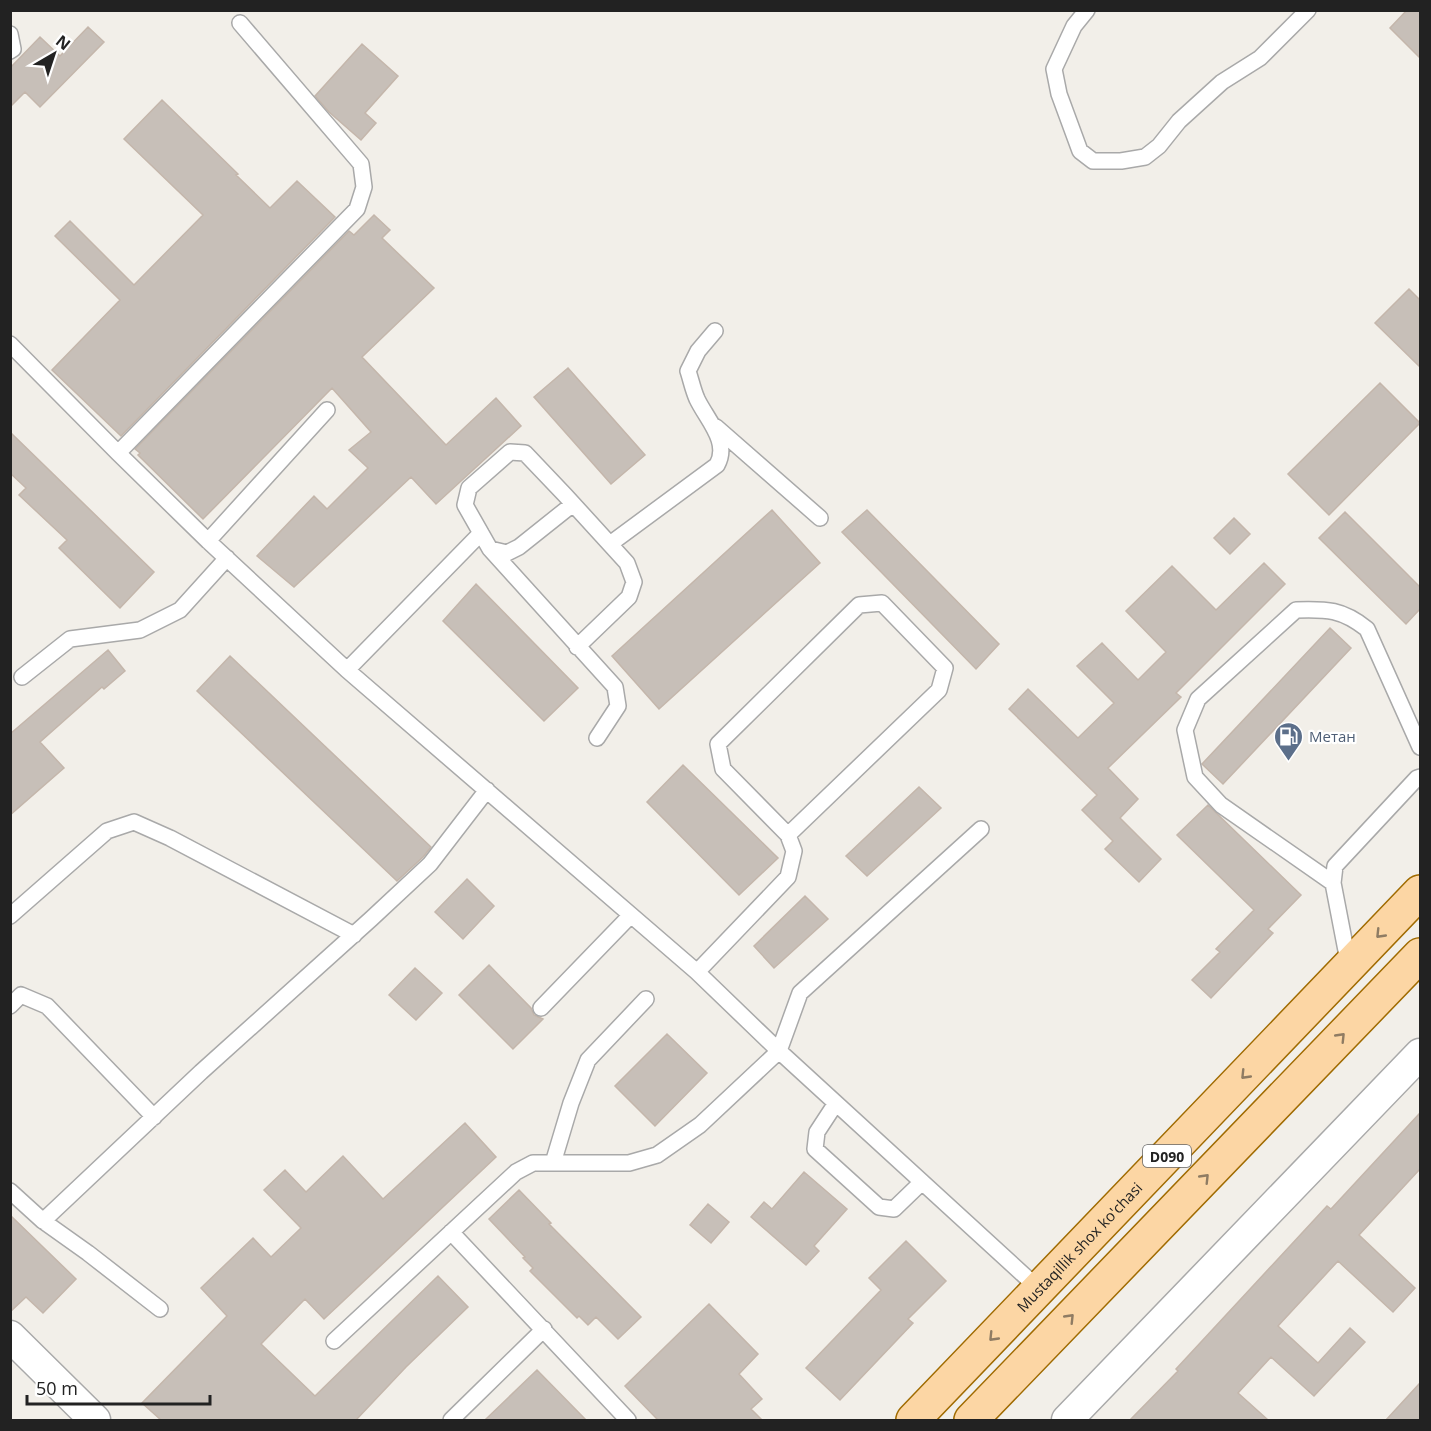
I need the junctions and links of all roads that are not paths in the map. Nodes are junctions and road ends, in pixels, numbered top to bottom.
1 (1087, 10) edge
2 (1308, 10) edge
3 (240, 23) dead end
4 (10, 34) edge
5 (10, 51) edge
6 (715, 331) dead end
7 (10, 344) edge
8 (327, 410) dead end
9 (710, 421) junction
10 (118, 453) junction
11 (573, 504) junction
12 (820, 518) dead end
13 (481, 533) junction
14 (208, 541) junction
15 (610, 544) junction
16 (490, 549) junction
17 (227, 558) junction
18 (577, 647) junction
19 (347, 670) junction
20 (22, 677) dead end
21 (597, 738) dead end
22 (1420, 747) edge
23 (1420, 777) edge
24 (487, 790) junction
25 (981, 829) dead end
26 (788, 835) junction
27 (1333, 883) junction
28 (1420, 892) edge
29 (631, 915) junction
30 (10, 916) edge
31 (354, 935) junction
32 (1420, 955) edge
33 (1349, 966) junction
34 (697, 972) junction
35 (646, 999) dead end
36 (10, 1005) edge
37 (541, 1008) dead end
38 (779, 1051) junction
39 (1420, 1054) edge
40 (836, 1103) junction
41 (154, 1117) junction
42 (553, 1163) junction
43 (922, 1182) junction
44 (10, 1191) edge
45 (43, 1221) junction
46 (451, 1232) junction
47 (1039, 1289) junction
48 (160, 1309) dead end
49 (544, 1329) junction
50 (10, 1336) edge
51 (334, 1341) dead end
52 (95, 1420) edge
53 (451, 1420) edge
54 (628, 1420) edge
55 (913, 1420) edge
56 (971, 1420) edge
57 (1067, 1420) edge

1 - 2 lane
3 - 10 lane
4 - 5 lane
6 - 9 lane
7 - 10 lane
8 - 14 lane
9 - 12 lane
9 - 15 lane
10 - 14 lane
11 - 13 lane
11 - 15 lane
11 - 16 lane
13 - 16 lane
13 - 19 lane
14 - 17 lane
15 - 18 lane
16 - 18 lane
17 - 19 lane
17 - 20 lane
18 - 21 lane
19 - 24 lane
22 - 27 lane
23 - 27 lane
24 - 29 lane
24 - 31 lane
25 - 38 lane
26 - 26 lane
26 - 34 lane
27 - 33 lane
28 -> 33 main road, Mustaqillik shox ko'chasi / D090
29 - 34 lane
29 - 37 lane
30 - 31 lane
31 - 41 lane
56 -> 32 main road, D090
33 -> 47 main road, Mustaqillik shox ko'chasi / D090
34 - 38 lane
35 - 42 lane
36 - 41 lane
38 - 40 lane
38 - 42 lane
39 - 57 street
40 - 43 lane
40 - 43 lane
41 - 45 lane
42 - 46 lane
43 - 47 lane
44 - 45 lane
45 - 48 lane
46 - 49 lane
46 - 51 lane
47 -> 55 main road, Mustaqillik shox ko'chasi / D090
49 - 53 lane
49 - 54 lane
50 - 52 street

